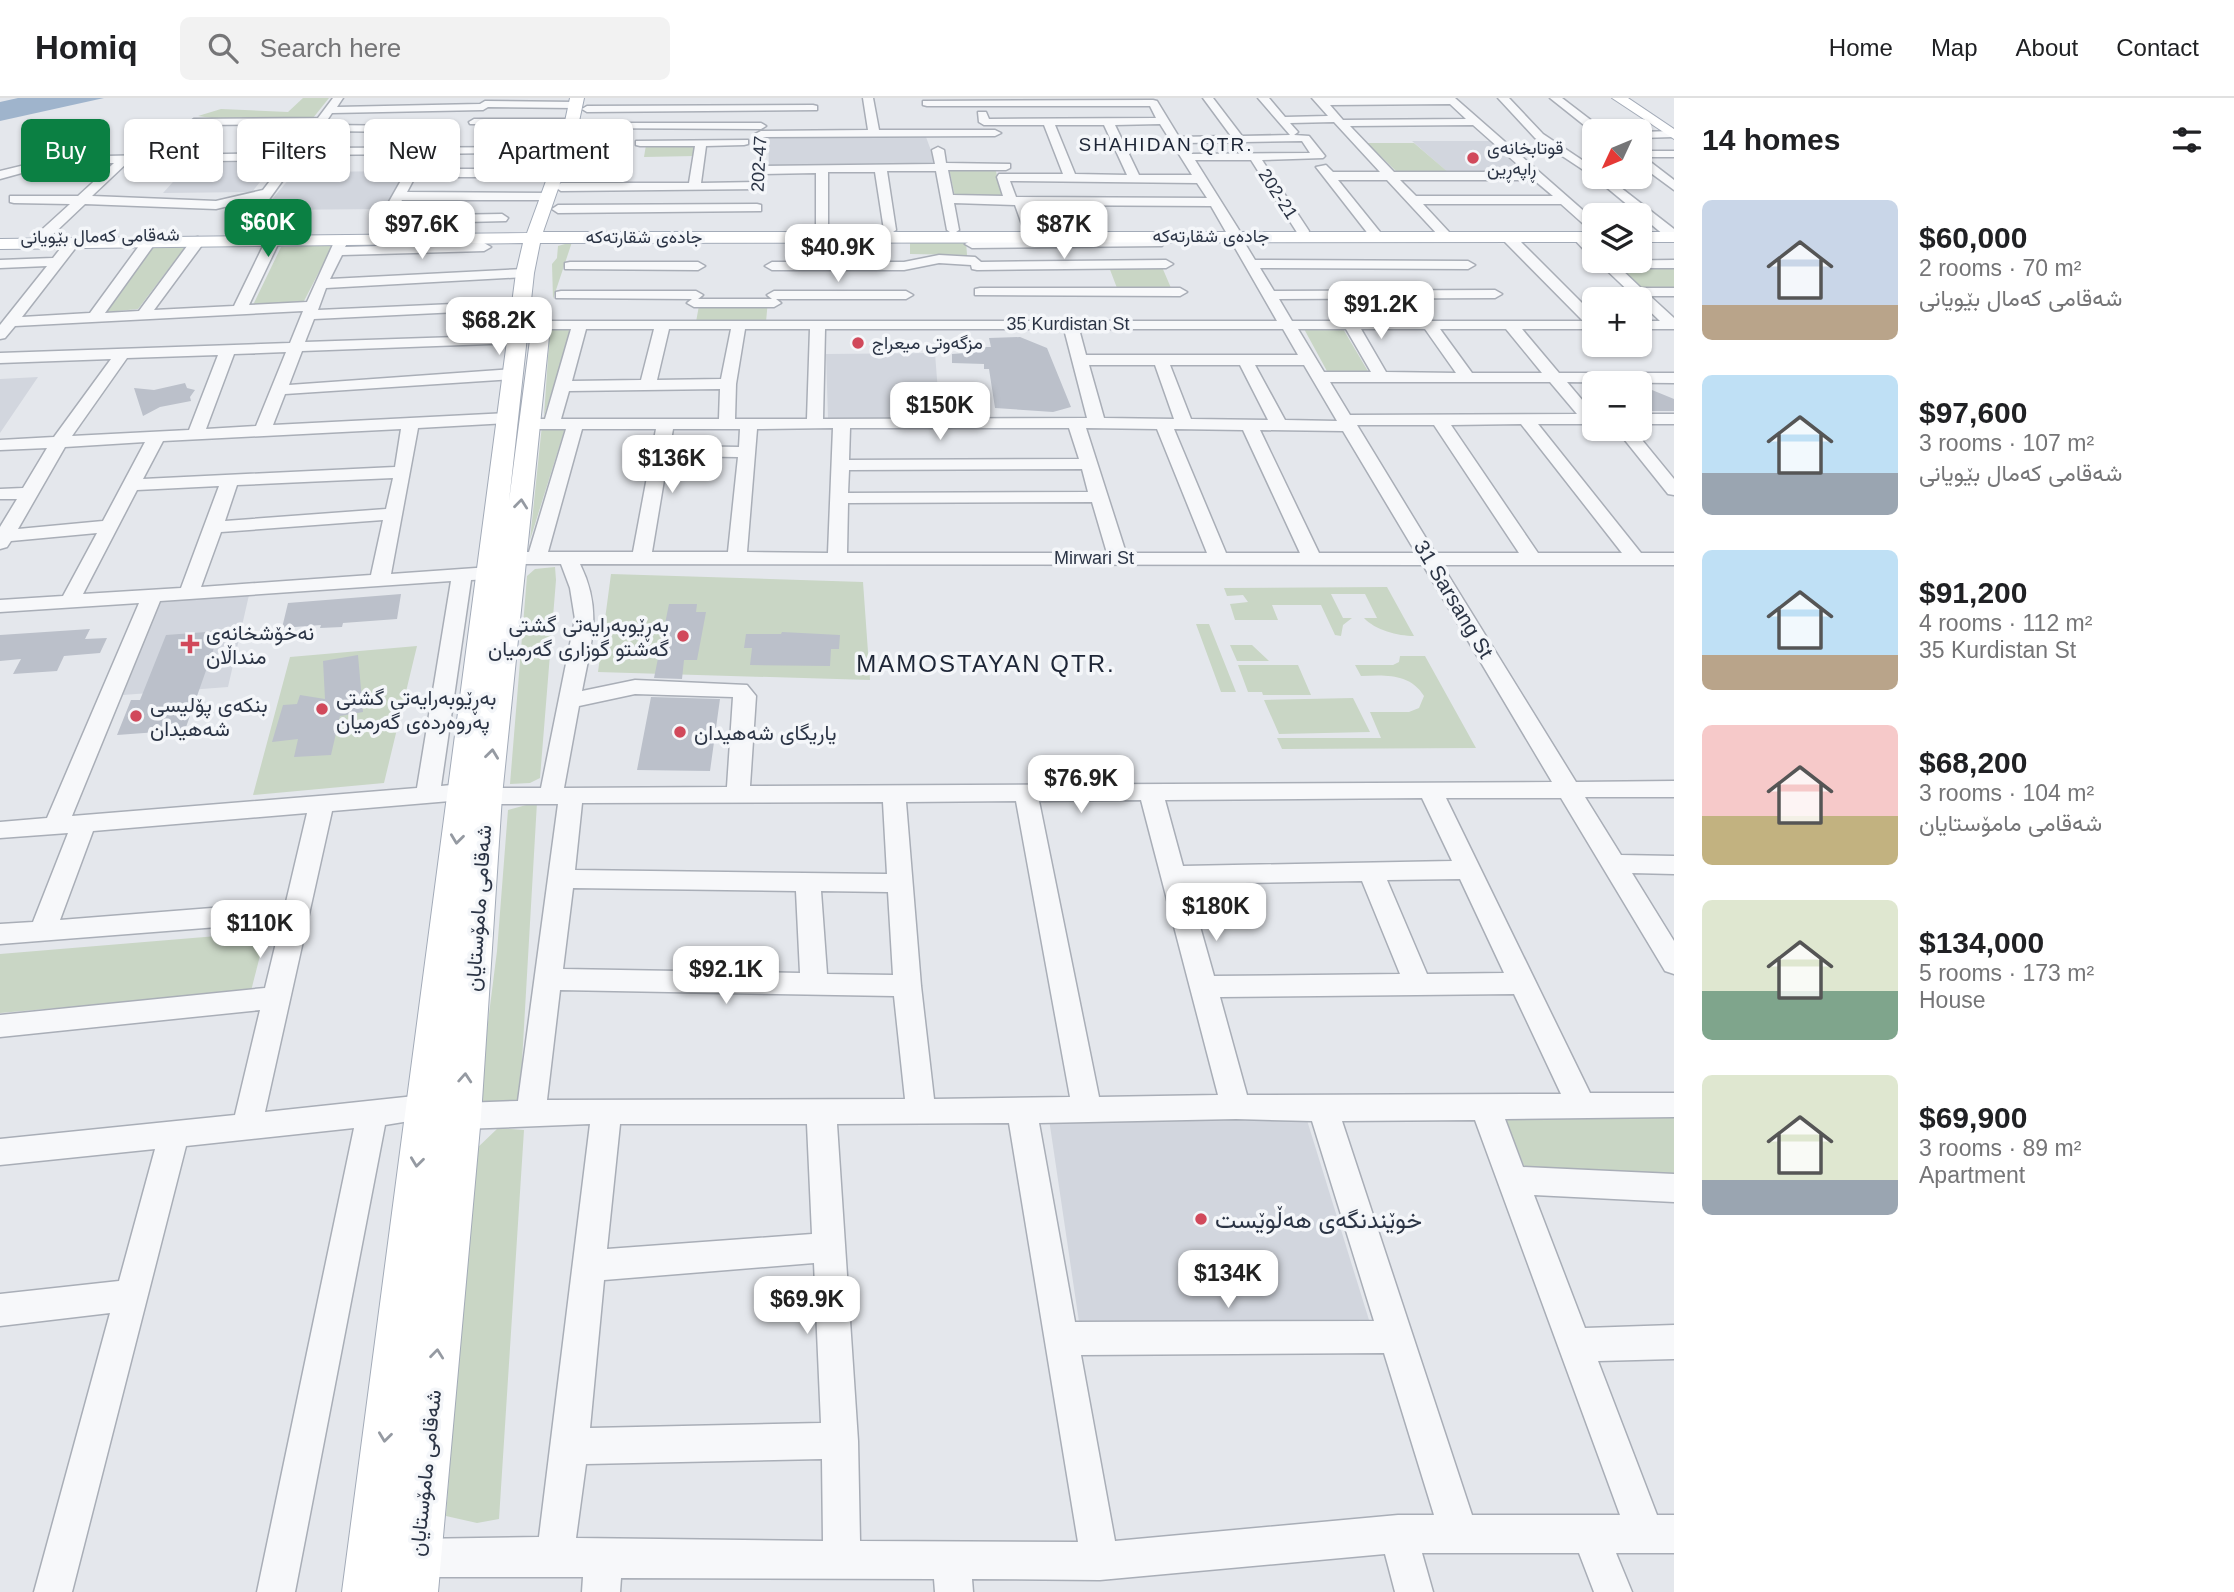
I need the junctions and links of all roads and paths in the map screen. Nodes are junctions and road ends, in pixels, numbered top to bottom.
1 (338, 98) edge
2 (398, 98) edge
3 (869, 98) edge
4 (1208, 98) edge
5 (1263, 98) edge
6 (1503, 98) edge
7 (1555, 98) edge
8 (1619, 98) edge
9 (1634, 98) edge
10 (1319, 100) edge
11 (1451, 100) edge
12 (984, 101) edge
13 (1151, 101) edge
14 (485, 103) edge
15 (582, 103) edge
16 (762, 103) edge
17 (813, 103) edge
18 (432, 108) junction
19 (371, 109) junction
20 (390, 109) junction
21 (329, 110) junction
22 (930, 114) edge
23 (1508, 114) dead end
24 (1521, 114) junction
25 (1475, 117) junction
26 (322, 119) edge
27 (424, 119) edge
28 (1583, 119) edge
29 (1283, 120) junction
30 (1108, 121) junction
31 (1164, 121) junction
32 (1048, 122) junction
33 (726, 125) junction
34 (1343, 125) junction
35 (642, 126) junction
36 (633, 127) edge
37 (350, 129) edge
38 (354, 129) junction
39 (364, 129) edge
40 (1674, 132) edge
41 (761, 134) junction
42 (811, 134) junction
43 (874, 134) junction
44 (1652, 134) edge
45 (1295, 135) junction
46 (1567, 135) dead end
47 (466, 136) junction
48 (474, 136) edge
49 (1539, 136) junction
50 (460, 138) edge
51 (474, 139) edge
52 (1239, 139) junction
53 (1177, 140) junction
54 (726, 142) junction
55 (640, 143) junction
56 (701, 143) junction
57 (1001, 149) junction
58 (1652, 154) edge
59 (1674, 154) edge
60 (1566, 155) junction
61 (1582, 155) edge
62 (760, 156) dead end
63 (1254, 156) junction
64 (1314, 156) junction
65 (1187, 157) junction
66 (636, 159) dead end
67 (124, 160) edge
68 (1582, 165) edge
69 (942, 166) junction
70 (880, 167) junction
71 (822, 169) junction
72 (1652, 169) edge
73 (21, 170) edge
74 (759, 170) junction
75 (0, 176) edge
76 (1330, 176) junction
77 (1391, 176) junction
78 (1545, 177) junction
79 (1577, 177) dead end
80 (1582, 177) edge
81 (1071, 178) junction
82 (1135, 178) junction
83 (1201, 179) junction
84 (35, 182) edge
85 (275, 182) edge
86 (407, 182) edge
87 (486, 182) edge
88 (562, 182) edge
89 (563, 182) edge
90 (695, 186) junction
91 (720, 186) junction
92 (758, 186) junction
93 (1674, 186) edge
94 (561, 187) junction
95 (1615, 189) edge
96 (267, 193) junction
97 (399, 196) junction
98 (479, 196) junction
99 (83, 199) junction
100 (948, 200) junction
101 (1015, 200) junction
102 (1413, 200) junction
103 (1565, 200) junction
104 (1216, 202) junction
105 (11, 205) junction
106 (690, 209) junction
107 (716, 209) junction
108 (72, 210) junction
109 (625, 210) junction
110 (1582, 215) edge
111 (502, 218) dead end
112 (756, 221) junction
113 (379, 227) junction
114 (622, 230) junction
115 (688, 230) junction
116 (822, 230) junction
117 (953, 230) junction
118 (1030, 230) junction
119 (1303, 231) junction
120 (1233, 232) junction
121 (1374, 232) junction
122 (897, 233) junction
123 (1011, 233) junction
124 (237, 234) junction
125 (1443, 234) junction
126 (1672, 234) edge
127 (1582, 235) edge
128 (1582, 235) edge
129 (1652, 235) edge
130 (0, 237) edge
131 (42, 237) junction
132 (706, 237) junction
133 (776, 237) junction
134 (1508, 237) junction
135 (161, 239) junction
136 (478, 239) junction
137 (273, 240) junction
138 (972, 240) junction
139 (1154, 240) junction
140 (198, 241) junction
141 (72, 243) junction
142 (0, 244) edge
143 (339, 245) junction
144 (57, 262) junction
145 (545, 262) junction
146 (1652, 263) edge
147 (0, 264) edge
148 (976, 264) junction
149 (1166, 264) junction
150 (1250, 264) junction
151 (1674, 264) edge
152 (1102, 265) junction
153 (1417, 265) junction
154 (1468, 265) junction
155 (570, 266) junction
156 (698, 266) junction
157 (772, 266) junction
158 (904, 266) junction
159 (1617, 273) edge
160 (321, 284) junction
161 (1632, 287) edge
162 (1114, 291) junction
163 (1652, 292) edge
164 (1674, 292) edge
165 (1439, 294) junction
166 (906, 295) junction
167 (1268, 295) junction
168 (695, 299) junction
169 (774, 299) junction
170 (1652, 305) edge
171 (982, 308) junction
172 (1187, 308) junction
173 (239, 310) junction
174 (311, 310) junction
175 (1509, 312) junction
176 (1582, 312) edge
177 (182, 313) junction
178 (143, 315) junction
179 (94, 318) junction
180 (11, 322) junction
181 (1582, 322) edge
182 (690, 324) junction
183 (739, 324) junction
184 (773, 324) junction
185 (818, 324) junction
186 (908, 324) junction
187 (1070, 324) junction
188 (1285, 324) junction
189 (1350, 324) junction
190 (1429, 324) junction
191 (580, 325) junction
192 (663, 325) junction
193 (1652, 325) edge
194 (1674, 325) edge
195 (0, 335) edge
196 (297, 347) junction
197 (228, 349) junction
198 (160, 352) junction
199 (122, 354) junction
200 (0, 358) edge
201 (1079, 360) junction
202 (1161, 360) junction
203 (1245, 360) junction
204 (424, 361) junction
205 (1315, 369) junction
206 (512, 374) junction
207 (1466, 376) junction
208 (1381, 377) junction
209 (1553, 377) junction
210 (1674, 378) edge
211 (648, 384) junction
212 (728, 384) junction
213 (564, 386) junction
214 (279, 390) junction
215 (1582, 408) edge
216 (1439, 419) junction
217 (1525, 419) junction
218 (1582, 419) edge
219 (1652, 419) edge
220 (1674, 419) edge
221 (530, 422) junction
222 (815, 423) junction
223 (1076, 423) junction
224 (1097, 423) junction
225 (1163, 423) junction
226 (1347, 423) junction
227 (727, 424) junction
228 (842, 424) junction
229 (1184, 424) junction
230 (410, 425) junction
231 (575, 425) junction
232 (665, 425) junction
233 (749, 425) junction
234 (1279, 425) junction
235 (1250, 426) junction
236 (262, 433) junction
237 (197, 434) junction
238 (157, 436) junction
239 (1634, 441) edge
240 (59, 442) junction
241 (0, 445) edge
242 (660, 451) junction
243 (746, 452) junction
244 (1090, 464) junction
245 (839, 465) junction
246 (403, 472) junction
247 (230, 481) junction
248 (131, 485) junction
249 (1674, 490) edge
250 (29, 493) junction
251 (0, 494) edge
252 (838, 498) junction
253 (1101, 498) junction
254 (394, 514) junction
255 (110, 526) junction
256 (214, 527) junction
257 (1, 538) edge
258 (568, 558) junction
259 (642, 558) junction
260 (737, 558) junction
261 (837, 558) junction
262 (1118, 558) junction
263 (1219, 558) junction
264 (1312, 559) junction
265 (1430, 559) junction
266 (1532, 559) junction
267 (1636, 559) junction
268 (1674, 559) edge
269 (501, 566) junction
270 (380, 579) junction
271 (189, 593) junction
272 (152, 596) junction
273 (70, 601) junction
274 (0, 606) edge
275 (569, 701) junction
276 (1674, 789) edge
277 (1430, 790) junction
278 (1567, 790) junction
279 (1151, 792) junction
280 (894, 793) junction
281 (1026, 793) junction
282 (428, 794) junction
283 (475, 794) junction
284 (738, 794) junction
285 (561, 795) junction
286 (321, 805) junction
287 (85, 822) junction
288 (56, 825) junction
289 (0, 830) edge
290 (1613, 864) junction
291 (1674, 865) edge
292 (1467, 870) junction
293 (1371, 872) junction
294 (1174, 875) junction
295 (563, 879) junction
296 (808, 882) junction
297 (898, 883) junction
298 (295, 911) junction
299 (43, 930) junction
300 (0, 934) edge
301 (1674, 963) edge
302 (547, 979) junction
303 (814, 984) junction
304 (1521, 984) junction
305 (1418, 985) junction
306 (907, 986) junction
307 (1203, 987) junction
308 (276, 998) junction
309 (0, 1026) edge
310 (1581, 1105) junction
311 (1674, 1105) edge
312 (1236, 1107) junction
313 (1485, 1107) junction
314 (424, 1108) junction
315 (1087, 1109) junction
316 (1323, 1109) junction
317 (606, 1111) junction
318 (821, 1111) junction
319 (1023, 1111) junction
320 (531, 1112) junction
321 (921, 1112) junction
322 (372, 1114) junction
323 (462, 1116) junction
324 (247, 1127) junction
325 (174, 1134) junction
326 (0, 1152) edge
327 (1515, 1180) junction
328 (1674, 1188) edge
329 (830, 1247) junction
330 (589, 1266) junction
331 (133, 1295) junction
332 (0, 1310) edge
333 (1394, 1337) junction
334 (1061, 1339) junction
335 (1674, 1342) edge
336 (1576, 1345) junction
337 (840, 1441) junction
338 (570, 1446) junction
339 (1398, 1534) junction
340 (1459, 1534) junction
341 (1590, 1534) junction
342 (1660, 1534) edge
343 (555, 1556) junction
344 (842, 1559) junction
345 (1100, 1561) junction
346 (414, 1575) edge
347 (602, 1575) edge
348 (953, 1576) edge
349 (53, 1592) edge
350 (276, 1592) edge
351 (367, 1592) edge
352 (1414, 1592) edge
353 (1612, 1592) edge

1 - 21 street
2 - 20 street
3 - 43 street
4 - 52 street
5 - 29 street
6 - 24 street
7 - 28 street
8 - 40 main road
9 - 40 main road
10 - 11 street
10 - 34 street
11 - 25 street
12 - 13 street
12 - 22 street
12 - 57 street
13 - 31 street, 31 Sarsang St
14 - 15 street
14 - 18 street
14 - 47 street
15 - 16 street
16 - 17 street
16 - 41 street, 202-47
17 - 42 street
18 - 20 street
18 - 27 street
19 - 20 street
19 - 21 street
19 - 38 street
21 - 26 street
22 - 43 street
22 - 57 street
22 - 69 street
23 - 24 street
24 - 49 street
25 - 34 street
25 - 78 street
29 - 34 street
29 - 45 street
30 - 31 street
30 - 32 street
30 - 82 street
31 - 53 street, 31 Sarsang St
32 - 57 street
32 - 81 street
33 - 35 street
33 - 41 street
33 - 54 street
34 - 45 street
34 - 77 street
35 - 36 street
35 - 55 street
37 - 38 street
38 - 39 street
40 - 44 street
41 - 42 street
41 - 54 street
42 - 43 street
45 - 52 street
45 - 64 street
46 - 49 street
47 - 48 street
47 - 50 street
47 - 51 street
49 - 60 street
52 - 53 street
53 - 65 street, 31 Sarsang St
54 - 56 street
55 - 56 street
55 - 66 street
56 - 90 street
57 - 69 street
57 - 81 street
57 - 101 street
58 - 59 street
60 - 61 street
60 - 68 street
62 - 74 street, 202-47
63 - 64 street
63 - 65 street
63 - 119 street, 202-21
64 - 76 street
65 - 83 street, 31 Sarsang St
67 - 99 street
69 - 70 street
69 - 100 street
70 - 71 street
70 - 122 street
71 - 74 street
71 - 116 street
72 - 93 street
73 - 75 street
74 - 92 street, 202-47
76 - 77 street
76 - 121 street
77 - 78 street
77 - 102 street
78 - 103 street
79 - 80 street
81 - 82 street
82 - 83 street
83 - 104 street, 31 Sarsang St
84 - 105 street
85 - 96 street
86 - 97 street
87 - 98 street
88 - 94 main road
89 - 145 main road
90 - 91 street
90 - 94 street
91 - 92 street
91 - 107 street
92 - 112 street, 202-47
94 - 145 main road
95 - 126 street
96 - 99 street
96 - 124 street
97 - 98 street
97 - 113 street
98 - 145 street
99 - 105 street
99 - 108 street
100 - 101 street
100 - 117 street
101 - 104 street
101 - 118 street
102 - 103 street
102 - 125 street
103 - 110 street
104 - 120 street, 31 Sarsang St
105 - 108 street
106 - 107 street
106 - 109 street
106 - 115 street
107 - 112 street
108 - 131 street
109 - 114 street
109 - 145 street
111 - 113 street
112 - 115 main road, جادەی شقارتەکە
112 - 116 main road, جادەی شقارتەکە
113 - 124 main road, شەقامی کەمال بێویانی
113 - 136 main road, شەقامی کەمال بێویانی
114 - 115 main road, جادەی شقارتەکە
114 - 145 main road, جادەی شقارتەکە
116 - 122 main road, جادەی شقارتەکە
117 - 122 main road, جادەی شقارتەکە
117 - 123 main road, جادەی شقارتەکە
118 - 120 main road, جادەی شقارتەکە
118 - 123 main road, جادەی شقارتەکە
119 - 120 main road, جادەی شقارتەکە
119 - 121 main road, جادەی شقارتەکە
120 - 125 main road, جادەی شقارتەکە
120 - 139 main road, جادەی شقارتەکە
120 - 150 street, 31 Sarsang St
121 - 125 main road, جادەی شقارتەکە
122 - 133 main road, جادەی شقارتەکە
122 - 138 main road, جادەی شقارتەکە
122 - 158 street
123 - 138 main road, جادەی شقارتەکە
123 - 139 main road, جادەی شقارتەکە
124 - 135 main road, شەقامی کەمال بێویانی
125 - 127 main road, جادەی شقارتەکە
125 - 134 main road, جادەی شقارتەکە
125 - 154 street
126 - 129 main road
128 - 134 main road, جادەی شقارتەکە
130 - 131 main road, شەقامی کەمال بێویانی
131 - 135 main road, شەقامی کەمال بێویانی
132 - 133 main road, جادەی شقارتەکە
132 - 145 main road, جادەی شقارتەکە
132 - 156 street
133 - 157 street
134 - 176 street
135 - 140 main road, شەقامی کەمال بێویانی
135 - 141 main road, شەقامی کەمال بێویانی
135 - 179 street
136 - 143 main road, شەقامی کەمال بێویانی
136 - 145 main road
136 - 145 main road
137 - 140 main road, شەقامی کەمال بێویانی
137 - 143 main road, شەقامی کەمال بێویانی
137 - 173 street
138 - 139 street
138 - 148 street
139 - 149 street
140 - 178 street
141 - 142 main road, شەقامی کەمال بێویانی
141 - 144 street
143 - 160 street
144 - 147 street
144 - 180 street
145 - 155 street
145 - 155 street
145 - 160 street
145 - 168 street
145 - 174 street
145 - 191 street, 35 Kurdistan St
145 - 204 street
145 - 206 main road, شەقامی مامۆستایان
145 - 221 main road, شەقامی مامۆستایان
146 - 151 street
148 - 152 street
148 - 158 street
148 - 171 street
149 - 152 street
149 - 172 street
150 - 153 street
150 - 167 street, 31 Sarsang St
152 - 162 street
153 - 154 street
153 - 165 street
154 - 175 street
155 - 156 street
156 - 168 street
157 - 158 street
157 - 169 street
158 - 166 street
159 - 161 street
160 - 174 street
162 - 171 street
162 - 172 street
163 - 164 street
165 - 167 street
165 - 175 street
166 - 169 street
166 - 186 street
167 - 188 street, 31 Sarsang St
168 - 169 street
168 - 182 street
169 - 184 street
170 - 194 street
171 - 186 street, 35 Kurdistan St
171 - 187 street, 35 Kurdistan St
172 - 187 street, 35 Kurdistan St
172 - 188 street, 35 Kurdistan St
173 - 174 street
173 - 177 street
174 - 196 street
175 - 181 street, 35 Kurdistan St
175 - 190 street, 35 Kurdistan St
175 - 209 street
177 - 178 street
177 - 198 street
178 - 179 street
179 - 180 street
180 - 195 street
182 - 183 street, 35 Kurdistan St
182 - 192 street, 35 Kurdistan St
183 - 184 street, 35 Kurdistan St
183 - 212 street
184 - 185 street, 35 Kurdistan St
185 - 186 street, 35 Kurdistan St
185 - 222 street
187 - 201 street
188 - 189 street, 35 Kurdistan St
188 - 205 street, 31 Sarsang St
189 - 190 street, 35 Kurdistan St
189 - 208 street
190 - 207 street
191 - 192 street, 35 Kurdistan St
191 - 213 street
192 - 211 street
193 - 194 street
196 - 197 street
196 - 204 street
196 - 214 street
197 - 198 street
197 - 237 street
198 - 199 street
199 - 200 street
199 - 240 street
201 - 202 street
201 - 224 street
202 - 203 street
202 - 229 street
203 - 205 street
203 - 234 street
204 - 206 street
204 - 214 street
205 - 208 street
205 - 226 street, 31 Sarsang St
206 - 221 main road, شەقامی مامۆستایان
207 - 208 street
207 - 209 street
209 - 210 street
209 - 215 street
211 - 212 street
211 - 213 street
212 - 227 street
213 - 221 street
214 - 236 street
216 - 217 street
216 - 226 street
216 - 266 street
217 - 218 street
217 - 267 street
219 - 220 street
221 - 230 street
221 - 231 street
221 - 269 main road, شەقامی مامۆستایان
222 - 228 street
222 - 233 street
223 - 224 street
223 - 228 street
223 - 244 street
224 - 225 street
225 - 229 street
225 - 263 street
226 - 234 street
226 - 265 street, 31 Sarsang St
227 - 232 street
227 - 233 street
228 - 245 street
229 - 235 street
230 - 236 street
230 - 246 street
231 - 232 street
231 - 269 street
232 - 242 street
233 - 243 street
234 - 235 street
235 - 264 street
236 - 237 street
237 - 238 street
238 - 240 street
238 - 248 street
239 - 249 street
240 - 241 street
240 - 250 street
242 - 243 street
242 - 259 street
243 - 260 street
244 - 245 street
244 - 253 street
245 - 252 street
246 - 247 street
246 - 254 street
247 - 248 street
247 - 256 street
248 - 255 street
250 - 251 street
250 - 257 street
252 - 253 street
252 - 261 street
253 - 262 street
254 - 256 street
254 - 270 street
255 - 257 street
255 - 273 street
256 - 271 street
258 - 259 street, Mirwari St
258 - 269 street, Mirwari St
258 - 275 street
259 - 260 street, Mirwari St
260 - 261 street, Mirwari St
261 - 262 street, Mirwari St
262 - 263 street, Mirwari St
263 - 264 street, Mirwari St
264 - 265 street, Mirwari St
265 - 266 street, Mirwari St
265 - 278 street, 31 Sarsang St
266 - 267 street, Mirwari St
267 - 268 street, Mirwari St
269 - 270 street, Mirwari St
269 - 282 street
269 - 283 main road, شەقامی مامۆستایان
270 - 271 street, Mirwari St
271 - 272 street, Mirwari St
272 - 273 street, Mirwari St
272 - 288 street
273 - 274 street, Mirwari St
275 - 284 street
275 - 285 street
276 - 278 street
277 - 278 street
277 - 279 street
277 - 292 street
278 - 290 street, 31 Sarsang St
279 - 281 street
279 - 294 street
280 - 281 street
280 - 284 street
280 - 297 street
281 - 315 street
282 - 283 street
282 - 286 street
283 - 285 street
283 -> 314 main road, شەقامی مامۆستایان
323 -> 283 main road, شەقامی مامۆستایان
284 - 285 street
285 - 295 street
286 - 287 street
286 - 298 street
287 - 288 street
287 - 299 street
288 - 289 street
290 - 291 street
290 - 301 street, 31 Sarsang St
292 - 293 street
292 - 304 street
293 - 294 street
293 - 305 street
294 - 307 street
295 - 296 street
295 - 302 street
296 - 297 street
296 - 303 street
297 - 306 street
298 - 299 street
298 - 308 street
299 - 300 street
302 - 303 street
302 - 320 street
303 - 306 street
304 - 305 street
304 - 310 street
305 - 307 street
306 - 321 street
307 - 312 street
308 - 309 street
308 - 324 street
310 - 311 street
310 - 313 street
312 - 315 street
312 - 316 street
313 - 316 street
313 - 327 street
314 - 322 street
314 -> 351 main road, شەقامی مامۆستایان
315 - 319 street
316 - 333 street
317 - 318 street
317 - 320 street
317 - 330 street
318 - 321 street
318 - 329 street
319 - 321 street
319 - 334 street
320 - 323 street
322 - 324 street
322 - 350 street
346 -> 323 main road, شەقامی مامۆستایان
324 - 325 street
325 - 326 street
325 - 331 street
327 - 328 street
327 - 336 street
329 - 330 street
329 - 337 street
330 - 338 street
331 - 332 street
331 - 349 street
333 - 334 street
333 - 340 street
334 - 345 street
335 - 336 street
336 - 342 street
337 - 338 street
337 - 344 street
338 - 343 street
339 - 340 street
339 - 345 street
339 - 352 street
340 - 341 street
341 - 342 street
341 - 353 street
343 - 346 street
343 - 347 street
344 - 347 street
344 - 348 street
345 - 348 street

